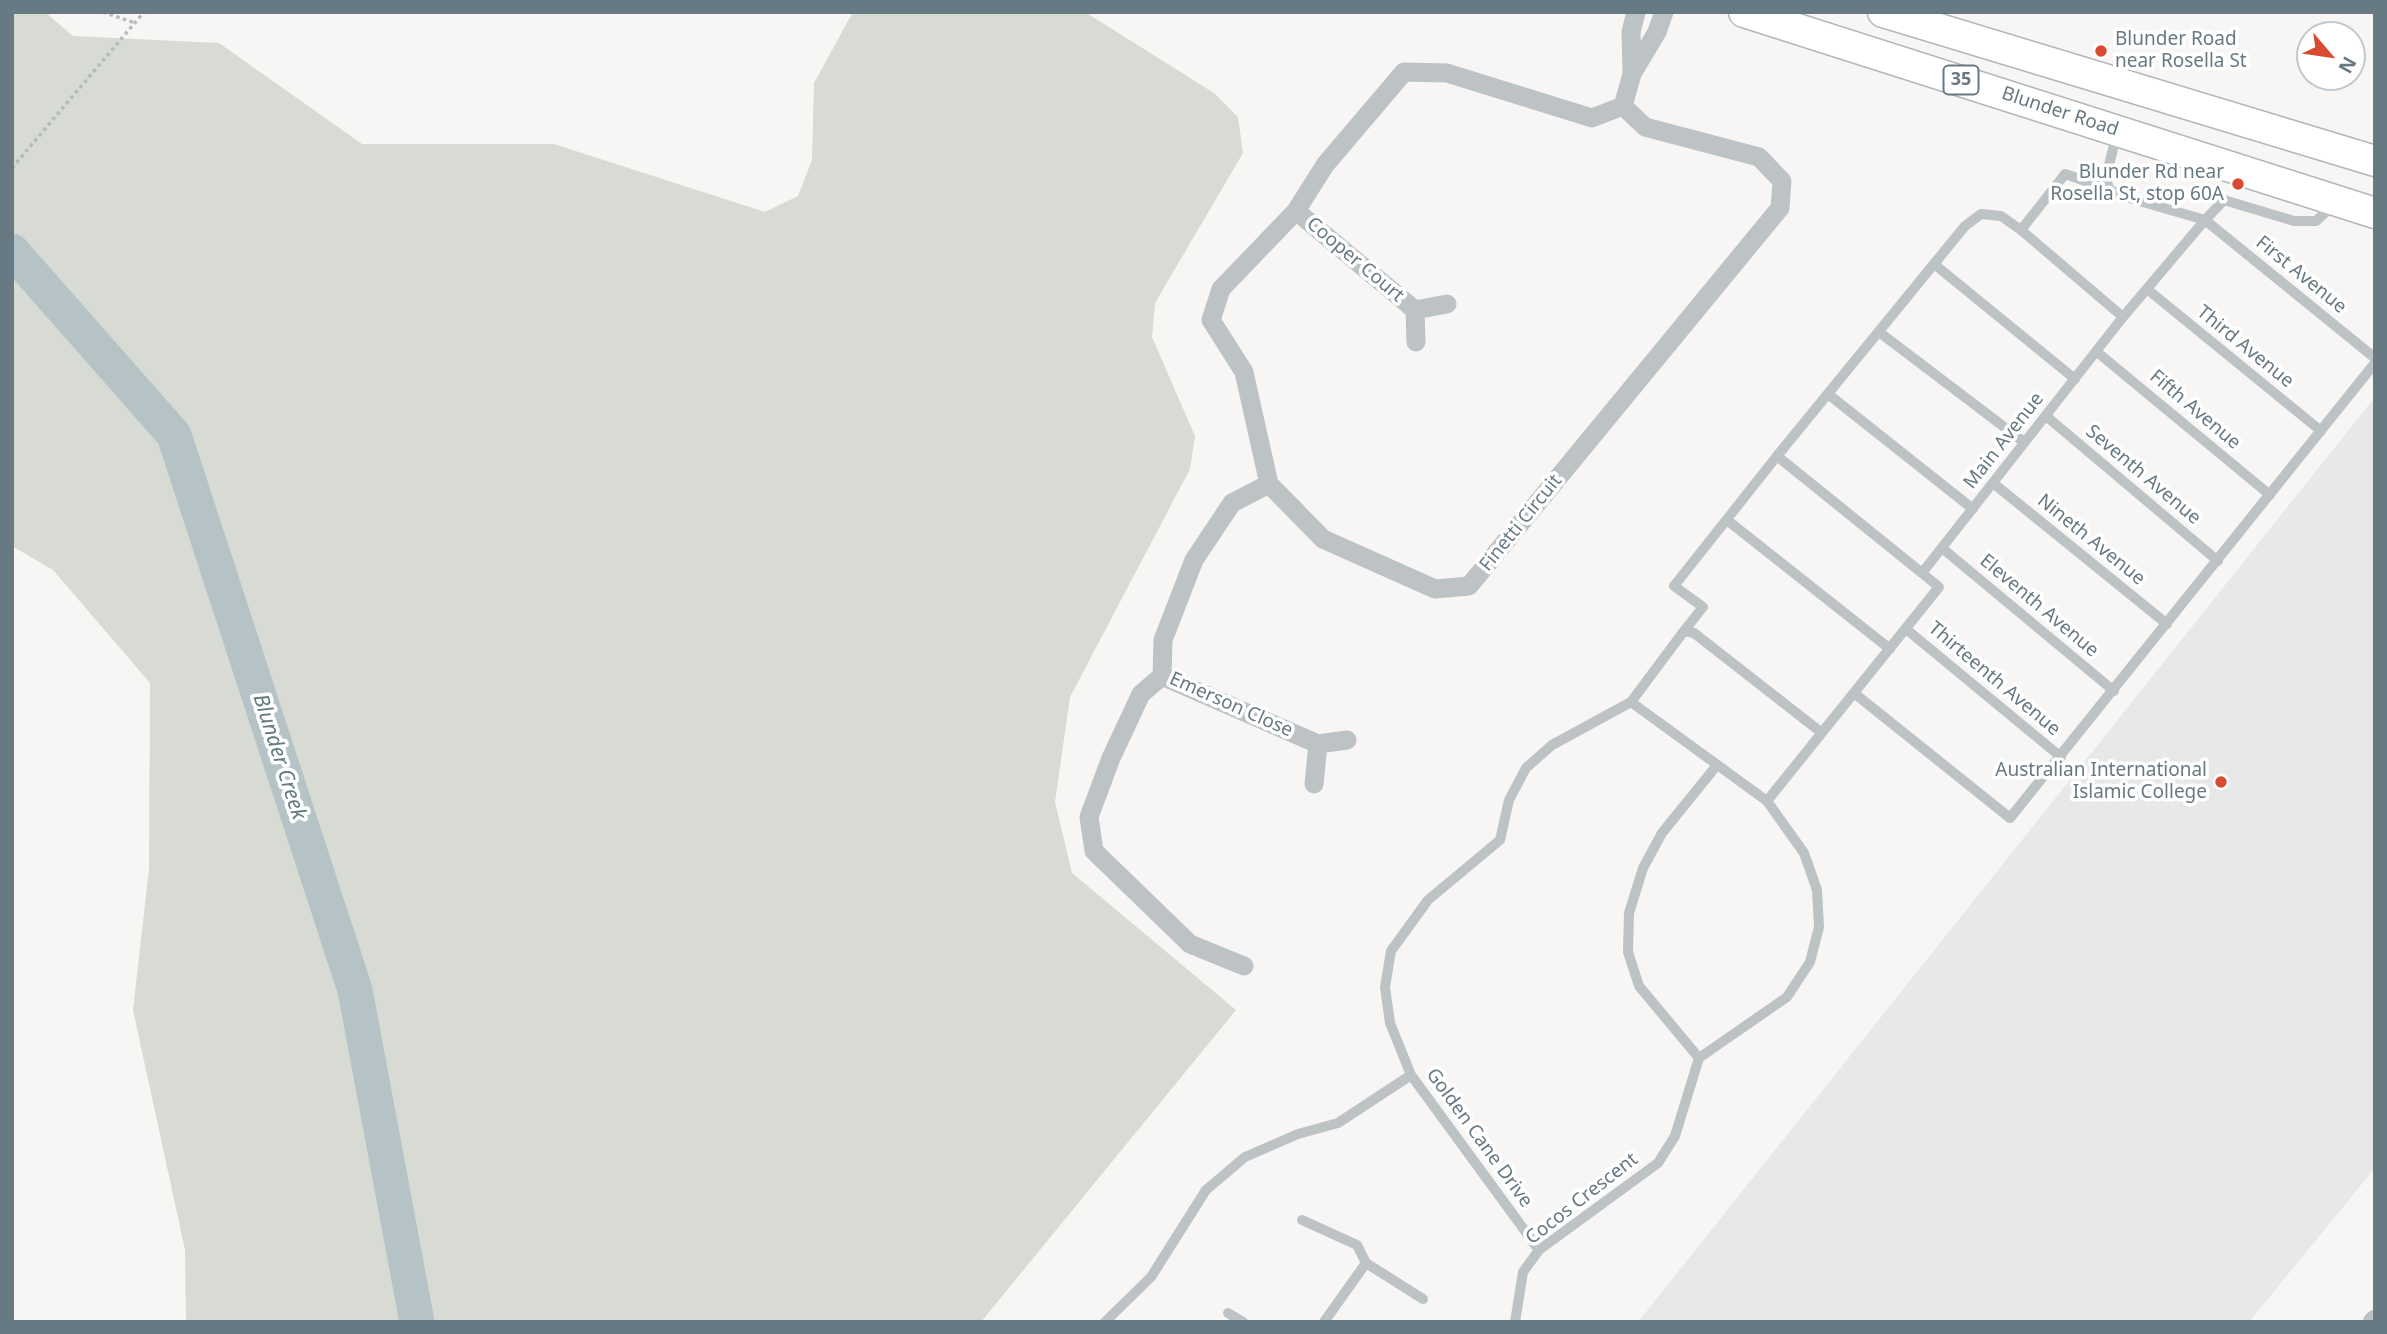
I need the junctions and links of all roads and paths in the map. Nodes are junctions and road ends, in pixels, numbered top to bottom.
1 (103, 12) edge
2 (144, 12) edge
3 (1636, 12) edge
4 (1664, 12) edge
5 (1744, 12) edge
6 (1883, 12) edge
7 (135, 23) junction
8 (1632, 74) junction
9 (1623, 106) junction
10 (2118, 130) junction
11 (2375, 161) edge
12 (12, 168) edge
13 (2109, 189) junction
14 (2338, 201) junction
15 (1296, 211) junction
16 (2375, 213) edge
17 (2205, 220) junction
18 (2021, 230) junction
19 (1934, 264) junction
20 (2147, 289) junction
21 (1447, 304) dead end
22 (1415, 310) junction
23 (2123, 317) junction
24 (1879, 332) junction
25 (1416, 342) dead end
26 (2097, 352) junction
27 (2375, 358) edge
28 (2375, 363) edge
29 (2074, 379) junction
30 (1828, 394) junction
31 (2046, 416) junction
32 (2321, 431) junction
33 (2024, 442) junction
34 (1777, 456) junction
35 (1993, 482) junction
36 (1269, 484) junction
37 (2270, 495) junction
38 (1973, 509) junction
39 (1727, 520) junction
40 (1942, 548) junction
41 (2218, 561) junction
42 (1922, 573) junction
43 (2167, 624) junction
44 (1906, 629) junction
45 (1684, 631) junction
46 (1889, 649) junction
47 (1162, 676) junction
48 (2114, 691) junction
49 (1854, 693) junction
50 (1631, 702) junction
51 (1822, 733) junction
52 (1346, 740) dead end
53 (1318, 744) junction
54 (2061, 757) junction
55 (1717, 765) junction
56 (1314, 784) dead end
57 (1767, 801) junction
58 (1244, 966) dead end
59 (1699, 1059) junction
60 (1411, 1075) junction
61 (1302, 1220) dead end
62 (1539, 1250) junction
63 (1366, 1263) junction
64 (1423, 1299) dead end
65 (1228, 1314) dead end
66 (1105, 1322) edge
67 (1243, 1322) edge
68 (1324, 1322) edge
69 (1515, 1322) edge

1 - 7 path
2 - 7 path
3 - 8 street
4 - 8 street
5 - 10 main road, Blunder Road / 35
6 - 11 main road, 35
7 - 12 path
8 - 9 street
9 - 15 street
9 - 36 street, Finetti Circuit
10 - 13 lane
10 - 14 main road, Blunder Road / 35
13 - 17 lane
13 - 18 lane
14 - 16 main road, Blunder Road / 35
14 - 17 lane, Main Avenue
15 - 22 street, Cooper Court
15 - 36 street
17 - 20 lane, Main Avenue
17 - 27 lane, First Avenue
18 - 19 lane
18 - 23 lane
19 - 24 lane
19 - 29 lane
20 - 23 lane, Main Avenue
20 - 32 lane, Third Avenue
21 - 22 street, Cooper Court
22 - 25 street, Cooper Court
23 - 26 lane, Main Avenue
24 - 30 lane
24 - 33 lane
26 - 29 lane, Main Avenue
26 - 37 lane, Fifth Avenue
28 - 32 lane
29 - 31 lane, Main Avenue
30 - 34 lane
30 - 38 lane
31 - 33 lane, Main Avenue
31 - 41 lane, Seventh Avenue
32 - 37 lane
33 - 35 lane, Main Avenue
34 - 39 lane
34 - 42 lane
35 - 38 lane, Main Avenue
35 - 43 lane, Nineth Avenue
36 - 47 street, Emerson Close
37 - 41 lane
38 - 40 lane, Main Avenue
39 - 45 lane, Golden Cane Drive
39 - 46 lane
40 - 42 lane, Main Avenue
40 - 48 lane, Eleventh Avenue
41 - 43 lane
42 - 44 lane
43 - 48 lane
44 - 46 lane
44 - 54 lane, Thirteenth Avenue
45 - 50 lane, Golden Cane Drive
45 - 51 lane
46 - 49 lane
47 - 53 street, Emerson Close
47 - 58 street
48 - 54 lane
49 - 51 lane
49 - 54 lane
50 - 55 lane
50 - 60 lane, Golden Cane Drive
51 - 57 lane
52 - 53 street
53 - 56 street
55 - 57 lane
55 - 59 lane
57 - 59 lane
59 - 62 lane, Cocos Crescent
60 - 62 lane, Golden Cane Drive
60 - 66 lane
61 - 63 lane
62 - 69 lane, Cocos Crescent
63 - 64 lane
63 - 68 lane
65 - 67 lane

